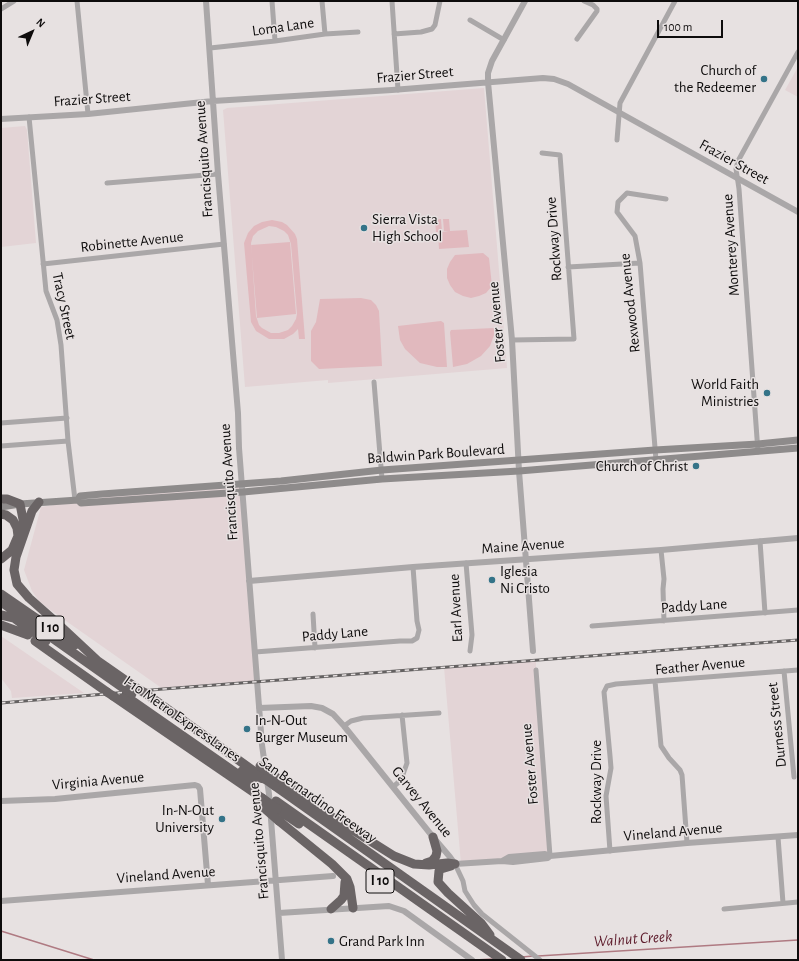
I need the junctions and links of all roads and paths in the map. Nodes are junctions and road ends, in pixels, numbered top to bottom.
1 (14, 1) edge
2 (77, 1) edge
3 (206, 1) edge
4 (272, 1) edge
5 (322, 1) edge
6 (392, 1) edge
7 (440, 1) edge
8 (525, 1) edge
9 (584, 1) edge
10 (675, 1) edge
11 (1, 9) edge
12 (470, 20) dead end
13 (358, 32) dead end
14 (325, 34) junction
15 (394, 34) junction
16 (577, 39) dead end
17 (504, 40) junction
18 (276, 41) junction
19 (210, 48) junction
20 (798, 52) edge
21 (488, 82) junction
22 (398, 90) junction
23 (213, 101) junction
24 (618, 111) junction
25 (88, 114) junction
26 (29, 117) junction
27 (1, 119) edge
28 (617, 140) dead end
29 (542, 153) dead end
30 (218, 174) junction
31 (737, 178) junction
32 (107, 183) dead end
33 (666, 199) dead end
34 (798, 212) edge
35 (224, 244) junction
36 (640, 263) junction
37 (43, 264) junction
38 (568, 267) junction
39 (512, 340) junction
40 (374, 382) dead end
41 (67, 418) junction
42 (1, 423) edge
43 (798, 440) edge
44 (68, 441) junction
45 (1, 446) edge
46 (758, 448) junction
47 (798, 448) edge
48 (655, 450) junction
49 (519, 460) junction
50 (656, 460) junction
51 (382, 470) junction
52 (519, 470) junction
53 (382, 480) junction
54 (180, 488) junction
55 (242, 488) junction
56 (153, 498) junction
57 (1, 499) edge
58 (77, 500) junction
59 (39, 502) junction
60 (20, 504) junction
61 (1, 507) edge
62 (1, 514) edge
63 (25, 531) junction
64 (798, 538) edge
65 (760, 541) junction
66 (661, 550) junction
67 (1, 559) edge
68 (526, 559) junction
69 (466, 563) junction
70 (413, 567) junction
71 (249, 580) junction
72 (1, 594) edge
73 (1, 602) edge
74 (798, 610) edge
75 (765, 613) junction
76 (313, 614) dead end
77 (1, 616) edge
78 (664, 620) junction
79 (1, 625) edge
80 (592, 626) dead end
81 (28, 635) junction
82 (315, 648) junction
83 (470, 651) dead end
84 (533, 651) dead end
85 (255, 652) junction
86 (99, 662) junction
87 (536, 670) dead end
88 (798, 670) edge
89 (784, 671) junction
90 (655, 681) junction
91 (605, 689) joint
92 (126, 692) junction
93 (259, 708) junction
94 (439, 713) dead end
95 (402, 716) junction
96 (344, 726) junction
97 (243, 764) junction
98 (265, 777) junction
99 (794, 777) dead end
100 (393, 787) junction
101 (262, 799) junction
102 (1, 801) edge
103 (798, 835) edge
104 (433, 837) junction
105 (778, 837) junction
106 (687, 843) junction
107 (610, 851) junction
108 (550, 856) junction
109 (421, 864) junction
110 (455, 864) junction
111 (344, 875) junction
112 (333, 876) dead end
113 (276, 879) junction
114 (208, 885) junction
115 (1, 901) edge
116 (798, 902) edge
117 (782, 903) junction
118 (352, 908) junction
119 (331, 909) junction
120 (724, 909) dead end
121 (279, 913) junction
122 (472, 926) junction
123 (495, 941) junction
124 (496, 955) edge
125 (282, 960) edge
126 (472, 960) edge
127 (513, 960) edge
128 (521, 960) edge
129 (540, 960) edge

1 - 11 street
2 - 25 street
3 - 19 street, Francisquito Avenue
4 - 18 street
5 - 14 street
6 - 15 street
7 - 15 street
8 - 17 street, Foster Avenue
9 - 16 street
10 - 24 street
12 - 17 street
13 - 14 street, Loma Lane
14 - 18 street, Loma Lane
15 - 22 street
17 - 21 street, Foster Avenue
18 - 19 street, Loma Lane
19 - 23 street, Francisquito Avenue
20 - 31 street, Monterey Avenue
21 - 22 street, Frazier Street
21 - 24 street, Frazier Street
21 - 39 street, Foster Avenue
22 - 23 street, Frazier Street
23 - 25 street, Frazier Street
23 - 30 street, Francisquito Avenue
24 - 28 street
24 - 31 street, Frazier Street
25 - 26 street, Frazier Street
26 - 27 street, Frazier Street
26 - 37 street, Tracy Street
29 - 38 street, Rockway Drive
30 - 32 street
30 - 35 street, Francisquito Avenue
31 - 34 street, Frazier Street
31 - 46 street, Monterey Avenue
33 - 36 street, Rexwood Avenue
35 - 37 street, Robinette Avenue
35 - 55 street, Francisquito Avenue
36 - 38 street
36 - 48 street, Rexwood Avenue
37 - 41 street, Tracy Street
38 - 39 street, Rockway Drive
39 - 49 street, Foster Avenue
40 - 51 street
41 - 42 street
41 - 44 street, Tracy Street
43 - 46 main road, Baldwin Park Boulevard
44 - 45 street
44 - 58 street, Tracy Street
46 - 47 main road, Baldwin Park Boulevard
46 - 48 main road, Baldwin Park Boulevard
46 - 50 main road, Baldwin Park Boulevard
48 - 49 main road, Baldwin Park Boulevard
48 - 50 street, Rexwood Avenue
49 - 51 main road, Baldwin Park Boulevard
49 - 52 street, Foster Avenue
50 - 52 main road, Baldwin Park Boulevard
51 - 53 street
51 - 55 main road, Baldwin Park Boulevard
52 - 53 main road, Baldwin Park Boulevard
52 - 68 street, Foster Avenue
53 - 55 main road, Baldwin Park Boulevard
54 - 55 main road, Baldwin Park Boulevard
54 - 56 main road
54 - 58 main road, Baldwin Park Boulevard
55 - 56 main road, Baldwin Park Boulevard
55 - 71 street, Francisquito Avenue
56 - 58 main road, Baldwin Park Boulevard
57 - 60 highway
58 - 59 main road, Baldwin Park Boulevard
59 - 60 main road, Baldwin Park Boulevard
59 - 63 highway
60 - 61 main road, Baldwin Park Boulevard
60 - 63 highway
62 - 67 highway
63 - 86 highway
64 - 65 street, Maine Avenue
65 - 66 street, Maine Avenue
65 - 75 street
66 - 68 street, Maine Avenue
66 - 78 street
68 - 69 street, Maine Avenue
68 - 84 street, Foster Avenue
69 - 70 street, Maine Avenue
69 - 83 street, Earl Avenue
70 - 71 street, Maine Avenue
70 - 82 street, Paddy Lane
71 - 85 street, Francisquito Avenue
72 - 86 highway, San Bernardino Freeway / I 10
73 - 92 highway, I-10 Metro ExpressLanes
74 - 75 street, Paddy Lane
75 - 78 street, Paddy Lane
76 - 82 street
77 - 81 highway, San Bernardino Freeway / I 10
77 - 92 highway, I-10 Metro ExpressLanes
78 - 80 street, Paddy Lane
79 - 81 highway
81 - 92 highway, San Bernardino Freeway / I 10
82 - 85 street, Paddy Lane
85 - 93 street, Francisquito Avenue
86 - 92 highway, San Bernardino Freeway / I 10
87 - 108 street, Foster Avenue
88 - 89 street, Feather Avenue
89 - 90 street, Feather Avenue
89 - 99 street, Durness Street
90 - 91 street, Feather Avenue
90 - 106 street
91 - 107 street, Rockway Drive
92 - 97 highway, San Bernardino Freeway / I 10
92 - 98 highway, I-10 Metro ExpressLanes
92 - 101 highway, I-10 Metro ExpressLanes
92 - 101 highway, San Bernardino Freeway / I 10
93 - 96 street, Garvey Avenue
93 - 113 street, Francisquito Avenue
94 - 95 street
95 - 96 street
95 - 100 street
96 - 100 street, Garvey Avenue
97 - 98 highway, San Bernardino Freeway / I 10
97 - 98 highway, bridge
98 - 109 highway
98 - 122 highway, San Bernardino Freeway / I 10, bridge
100 - 104 street, Garvey Avenue
101 - 111 highway, bridge
101 - 124 highway, San Bernardino Freeway / I 10, bridge
102 - 114 street, Virginia Avenue
103 - 105 street, Vineland Avenue
104 - 109 highway
104 - 110 street, Garvey Avenue
105 - 106 street, Vineland Avenue
105 - 117 street
106 - 107 street, Vineland Avenue
107 - 108 street, Vineland Avenue
108 - 110 street, Vineland Avenue
109 - 110 highway
110 - 123 highway
110 - 129 street, Garvey Avenue
111 - 118 highway
111 - 119 highway
112 - 113 street, Vineland Avenue
113 - 114 street, Vineland Avenue
113 - 121 street, Francisquito Avenue
114 - 115 street, Vineland Avenue
116 - 117 street
117 - 120 street
118 - 119 street
118 - 126 street
119 - 121 street
121 - 125 street, Francisquito Avenue
122 - 123 highway, San Bernardino Freeway / I 10
122 - 124 highway
123 - 124 highway, San Bernardino Freeway / I 10
124 - 127 highway
124 - 128 highway, San Bernardino Freeway / I 10

